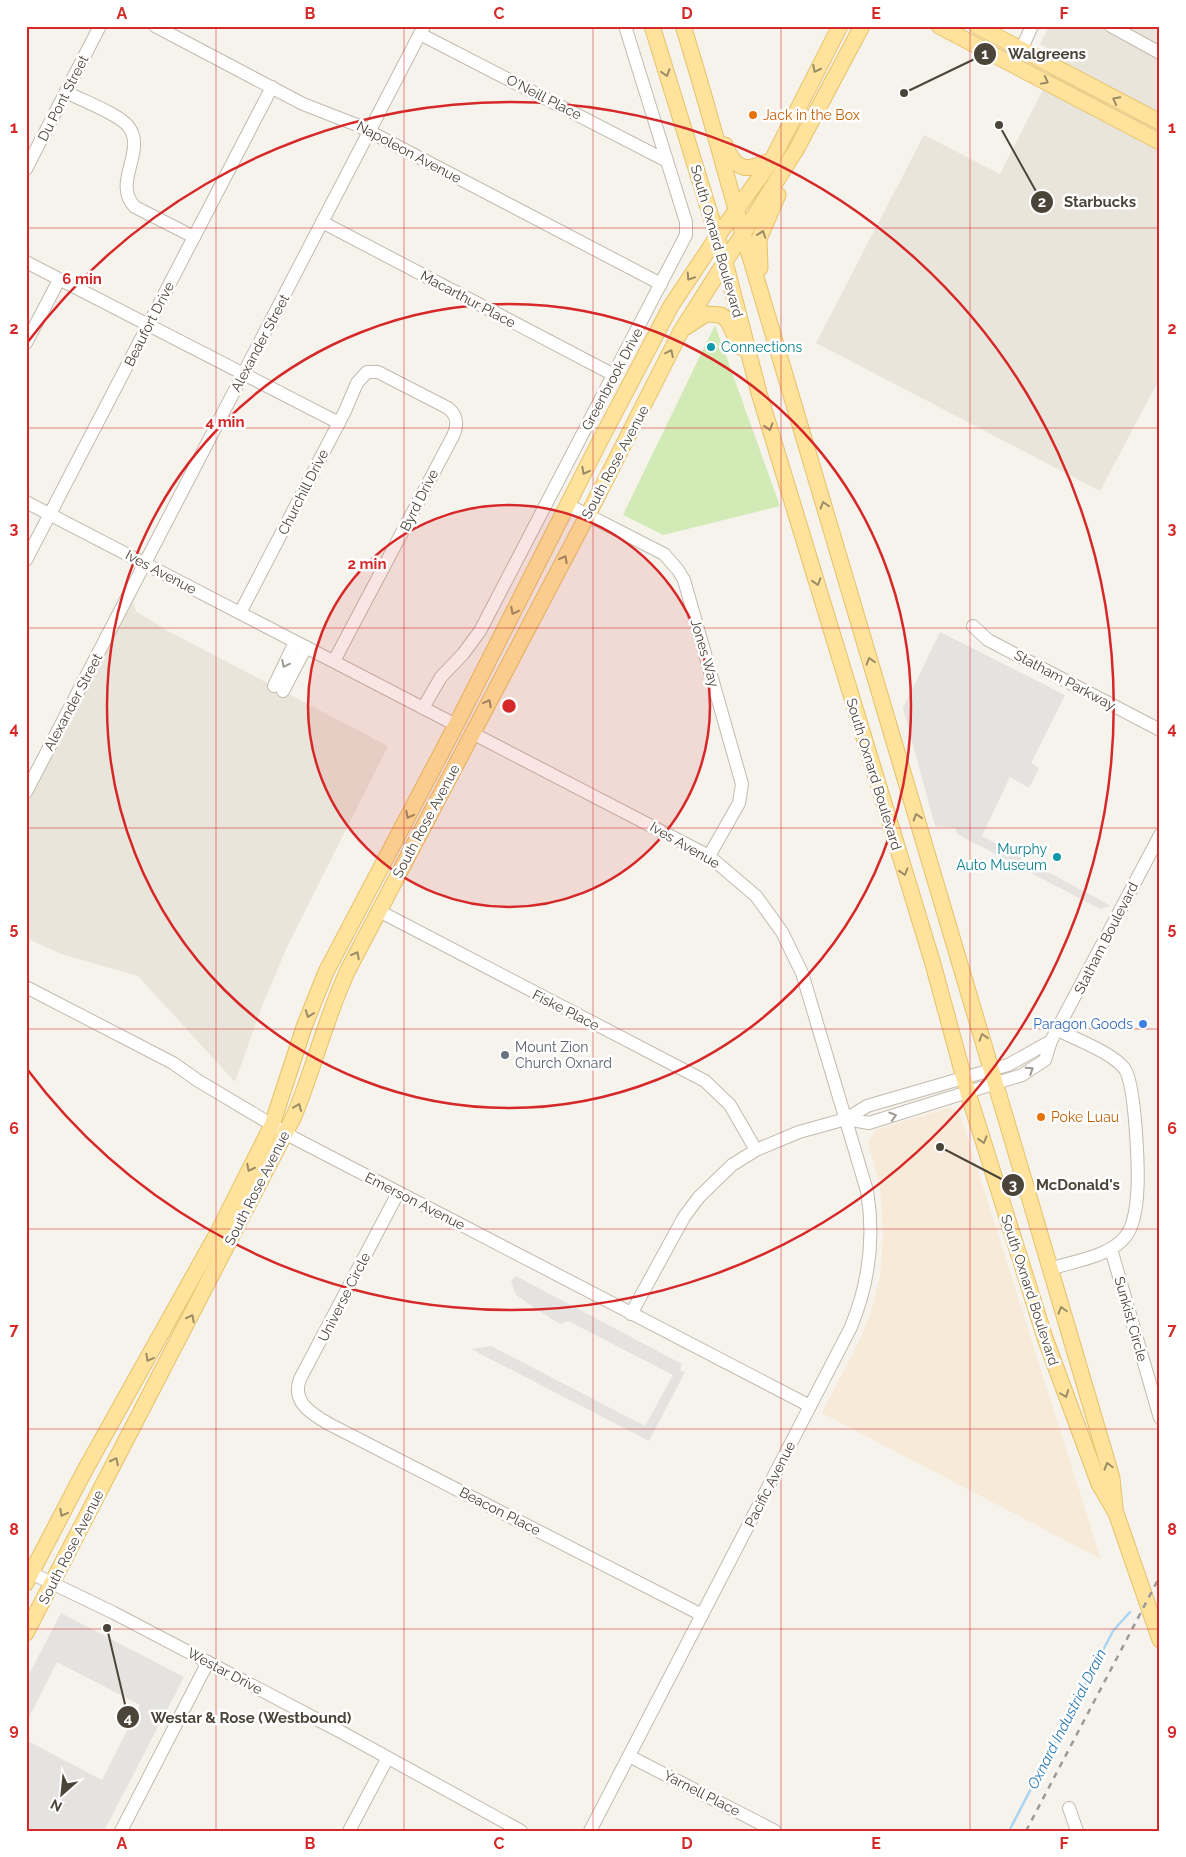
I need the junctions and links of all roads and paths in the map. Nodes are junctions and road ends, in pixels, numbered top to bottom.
1 (100, 26) edge
2 (156, 26) edge
3 (625, 26) edge
4 (652, 26) edge
5 (685, 26) edge
6 (840, 26) edge
7 (862, 26) edge
8 (940, 26) edge
9 (977, 26) edge
10 (1032, 26) edge
11 (1111, 26) edge
12 (422, 30) edge
13 (1021, 50) junction
14 (1160, 54) edge
15 (272, 87) junction
16 (66, 92) junction
17 (709, 109) junction
18 (1160, 122) edge
19 (370, 132) junction
20 (1158, 141) edge
21 (796, 150) junction
22 (772, 160) junction
23 (667, 161) junction
24 (26, 169) edge
25 (737, 210) junction
26 (322, 222) junction
27 (743, 234) junction
28 (194, 237) junction
29 (717, 237) junction
30 (26, 262) edge
31 (725, 262) junction
32 (59, 280) junction
33 (661, 284) junction
34 (762, 299) junction
35 (149, 325) junction
36 (681, 331) junction
37 (26, 343) edge
38 (244, 374) junction
39 (614, 375) junction
40 (759, 393) junction
41 (456, 416) joint
42 (338, 423) junction
43 (26, 502) edge
44 (568, 506) junction
45 (50, 514) junction
46 (588, 515) junction
47 (26, 560) edge
48 (145, 564) junction
49 (240, 613) junction
50 (973, 626) dead end
51 (300, 645) junction
52 (334, 661) junction
53 (278, 688) dead end
54 (423, 708) junction
55 (456, 725) junction
56 (1160, 730) edge
57 (472, 733) junction
58 (26, 792) edge
59 (426, 823) junction
60 (1160, 835) edge
61 (709, 856) junction
62 (379, 911) junction
63 (26, 987) edge
64 (1055, 1036) junction
65 (964, 1077) junction
66 (994, 1077) junction
67 (968, 1093) junction
68 (846, 1119) junction
69 (278, 1129) junction
70 (756, 1150) junction
71 (398, 1193) junction
72 (1111, 1249) junction
73 (1050, 1269) junction
74 (631, 1314) junction
75 (301, 1403) joint
76 (810, 1406) junction
77 (1160, 1418) edge
78 (85, 1470) junction
79 (1116, 1514) junction
80 (29, 1578) edge
81 (53, 1583) junction
82 (26, 1591) edge
83 (702, 1615) junction
84 (26, 1626) edge
85 (26, 1633) edge
86 (1160, 1640) edge
87 (208, 1662) junction
88 (629, 1756) junction
89 (387, 1759) junction
90 (1069, 1808) dead end
91 (121, 1831) edge
92 (349, 1831) edge
93 (521, 1831) edge
94 (590, 1831) edge
95 (775, 1831) edge
96 (1077, 1831) edge

1 - 16 street, Du Pont Street
2 - 15 street, Napoleon Avenue
3 - 23 street, Greenbrook Drive
4 -> 29 main road, South Oxnard Boulevard
5 - 17 main road, South Oxnard Boulevard
6 -> 22 main road, South Rose Avenue
7 - 21 main road, South Rose Avenue
8 -> 20 main road
9 - 13 main road
10 - 13 street
11 - 14 street
12 - 19 street, Alexander Street
12 - 23 street, O'Neill Place
18 -> 13 main road
15 - 19 street, Napoleon Avenue
15 - 28 street, Beaufort Drive
16 - 24 street, Du Pont Street
16 - 28 street
17 - 22 main road
17 - 25 main road, South Oxnard Boulevard
19 - 26 street, Alexander Street
19 - 33 street, Napoleon Avenue
21 - 27 main road, South Rose Avenue
34 -> 21 main road
22 - 25 main road, South Rose Avenue
23 - 33 street, Greenbrook Drive
25 - 27 main road, South Oxnard Boulevard
25 - 29 main road, South Rose Avenue
26 - 38 street, Alexander Street
26 - 39 street, Macarthur Place
27 - 31 main road, South Rose Avenue
27 - 34 main road, South Oxnard Boulevard
28 - 35 street, Beaufort Drive
29 - 31 main road, South Oxnard Boulevard
29 -> 44 main road, South Rose Avenue
30 - 32 street
31 - 36 main road, South Rose Avenue
31 - 40 main road, South Oxnard Boulevard
32 - 35 street
32 - 37 street
33 - 39 street, Greenbrook Drive
66 -> 34 main road, South Oxnard Boulevard
35 - 38 street
35 - 45 street, Beaufort Drive
36 - 40 main road
46 -> 36 main road, South Rose Avenue
38 - 42 street
38 - 48 street, Alexander Street
39 - 54 street, Greenbrook Drive
40 -> 65 main road, South Oxnard Boulevard
41 - 42 street, Churchill Drive
41 - 52 street, Byrd Drive
42 - 49 street, Churchill Drive
43 - 45 street, Ives Avenue
44 - 46 street, Jones Way
44 -> 55 main road, South Rose Avenue
45 - 47 street, Beaufort Drive
45 - 48 street, Ives Avenue
57 -> 46 main road, South Rose Avenue
46 - 61 street, Jones Way
48 - 49 street, Ives Avenue
48 - 58 street, Alexander Street
49 - 51 street, Ives Avenue
50 - 56 street, Statham Parkway
51 - 52 street, Ives Avenue
51 - 53 street
52 - 54 street, Ives Avenue
54 - 55 street, Ives Avenue
55 - 59 main road
55 -> 69 main road, South Rose Avenue
57 - 59 main road, South Rose Avenue
57 - 61 street, Ives Avenue
59 - 62 main road, South Rose Avenue
60 - 64 street, Statham Boulevard
61 - 68 street, Ives Avenue
69 -> 62 main road, South Rose Avenue
62 - 70 street, Fiske Place
63 - 69 street, Emerson Avenue
64 - 66 street, Statham Boulevard
64 - 72 street
65 - 66 street, Statham Boulevard
65 - 67 main road, South Oxnard Boulevard
65 - 68 street, Statham Boulevard
66 - 67 street, Statham Boulevard
66 - 73 main road, South Oxnard Boulevard
68 -> 67 street, Statham Boulevard
67 -> 79 main road, South Oxnard Boulevard
68 - 70 street, Statham Boulevard
68 - 76 street, Pacific Avenue
69 - 71 street, Emerson Avenue
69 -> 78 main road, South Rose Avenue
81 -> 69 main road, South Rose Avenue
70 - 74 street, Statham Boulevard
71 - 74 street, Emerson Avenue
71 - 75 street, Universe Circle
72 - 73 street
72 - 77 street, Sunkist Circle
79 -> 73 main road, South Oxnard Boulevard
74 - 76 street, Emerson Avenue
75 - 83 street, Beacon Place
76 - 83 street, Pacific Avenue
78 -> 80 main road, South Rose Avenue
78 - 81 main road
79 - 86 main road, South Oxnard Boulevard
80 - 81 street, Westar Drive
81 - 85 main road, South Rose Avenue
81 - 87 street, Westar Drive
82 - 84 main road
83 - 88 street, Pacific Avenue
87 - 89 street, Westar Drive
87 - 91 street
88 - 94 street, Pacific Avenue
88 - 95 street, Yarnell Place
89 - 92 street
89 - 93 street, Westar Drive
90 - 96 street

